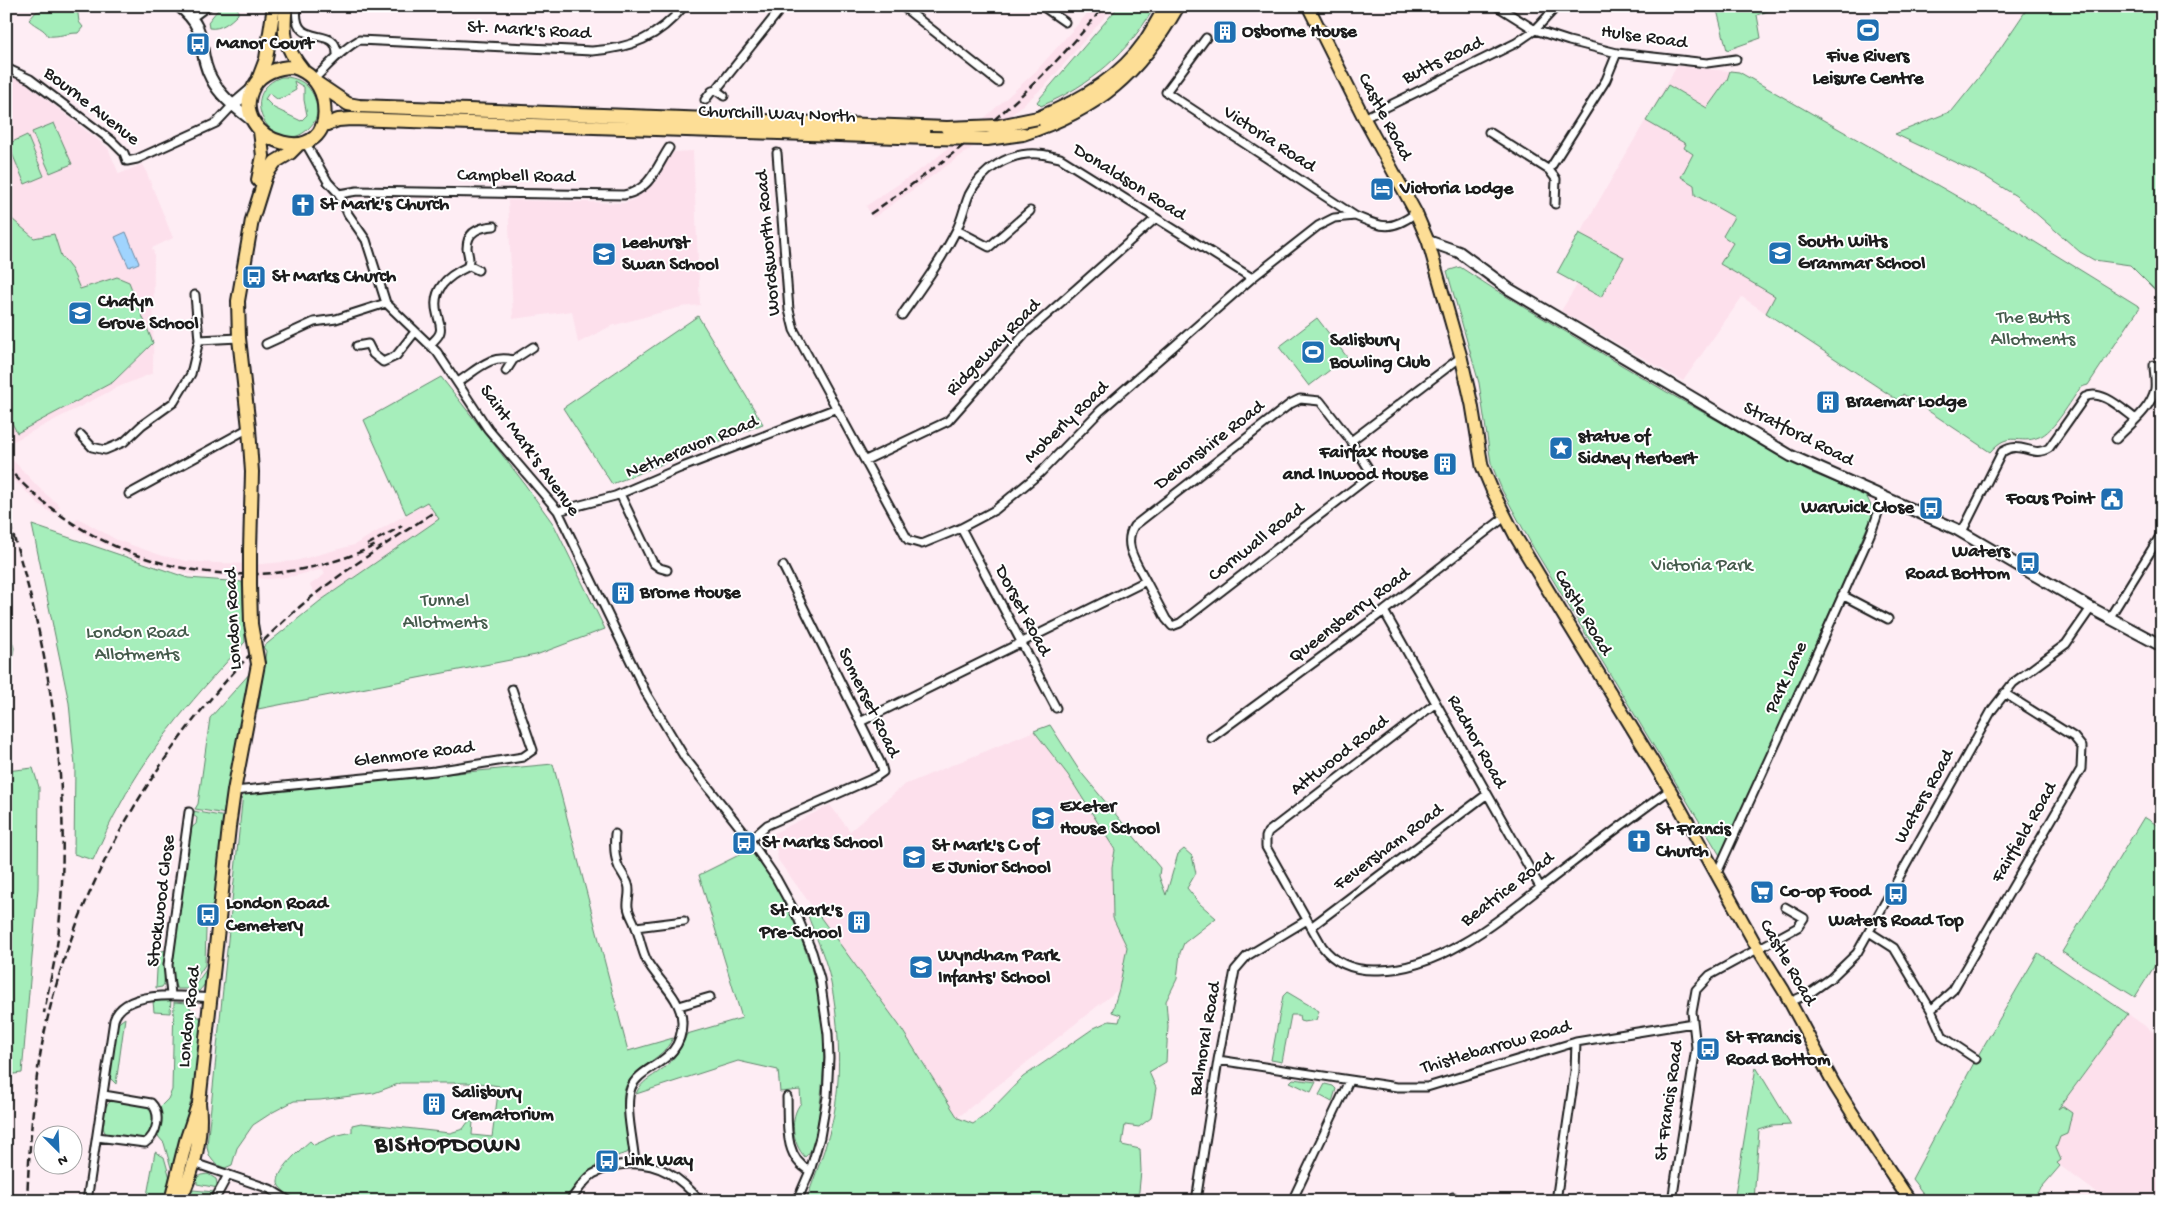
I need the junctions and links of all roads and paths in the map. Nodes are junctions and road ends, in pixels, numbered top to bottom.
1 (179, 6) edge
2 (208, 6) edge
3 (274, 6) edge
4 (286, 6) edge
5 (298, 6) edge
6 (684, 6) edge
7 (772, 6) edge
8 (902, 6) edge
9 (1042, 6) edge
10 (1166, 6) edge
11 (1178, 6) edge
12 (1308, 6) edge
13 (1497, 6) edge
14 (1557, 6) edge
15 (781, 9) edge
16 (192, 18) junction
17 (1065, 22) dead end
18 (1535, 30) junction
19 (1206, 38) dead end
20 (1617, 53) junction
21 (337, 54) junction
22 (1736, 59) dead end
23 (6, 68) edge
24 (303, 70) junction
25 (316, 81) junction
26 (998, 82) dead end
27 (255, 84) junction
28 (716, 90) junction
29 (724, 96) dead end
30 (705, 100) dead end
31 (232, 106) junction
32 (1364, 118) junction
33 (257, 126) junction
34 (322, 126) junction
35 (1489, 132) dead end
36 (302, 144) junction
37 (669, 148) dead end
38 (776, 153) dead end
39 (1549, 170) junction
40 (259, 192) junction
41 (339, 194) junction
42 (1555, 204) dead end
43 (1030, 211) dead end
44 (1416, 213) junction
45 (1355, 216) junction
46 (1156, 218) junction
47 (494, 226) dead end
48 (957, 230) junction
49 (1428, 241) junction
50 (468, 265) junction
51 (478, 270) dead end
52 (1252, 278) junction
53 (196, 295) dead end
54 (386, 303) junction
55 (902, 315) dead end
56 (415, 332) junction
57 (239, 338) junction
58 (200, 340) junction
59 (266, 344) dead end
60 (430, 345) junction
61 (357, 346) dead end
62 (532, 347) dead end
63 (1461, 357) junction
64 (513, 360) junction
65 (2154, 365) dead end
66 (506, 371) dead end
67 (458, 382) junction
68 (837, 408) junction
69 (2136, 419) junction
70 (249, 428) junction
71 (81, 435) dead end
72 (2116, 439) dead end
73 (1351, 441) junction
74 (866, 460) junction
75 (129, 494) dead end
76 (620, 494) junction
77 (1881, 496) junction
78 (558, 511) junction
79 (1505, 517) junction
80 (961, 528) junction
81 (1962, 532) junction
82 (2162, 533) edge
83 (783, 566) dead end
84 (667, 570) dead end
85 (1146, 582) junction
86 (1842, 595) junction
87 (2091, 608) junction
88 (1384, 612) junction
89 (2110, 617) junction
90 (1888, 619) dead end
91 (1020, 642) junction
92 (2162, 646) edge
93 (512, 689) dead end
94 (2004, 693) junction
95 (1436, 703) junction
96 (1056, 708) dead end
97 (860, 722) junction
98 (1212, 738) dead end
99 (1670, 790) junction
100 (234, 791) junction
101 (1486, 795) junction
102 (189, 812) dead end
103 (615, 834) dead end
104 (750, 840) junction
105 (1717, 873) junction
106 (1540, 887) junction
107 (1785, 907) dead end
108 (684, 921) dead end
109 (1309, 924) junction
110 (636, 927) junction
111 (1869, 932) junction
112 (1758, 949) junction
113 (171, 995) junction
114 (710, 997) dead end
115 (211, 998) junction
116 (1790, 1002) junction
117 (679, 1006) junction
118 (1931, 1010) junction
119 (1693, 1024) junction
120 (1576, 1042) junction
121 (1976, 1059) dead end
122 (1218, 1060) junction
123 (1349, 1081) junction
124 (104, 1095) junction
125 (787, 1097) dead end
126 (98, 1137) junction
127 (187, 1161) junction
128 (636, 1164) junction
129 (810, 1171) junction
130 (228, 1174) junction
131 (87, 1201) edge
132 (171, 1201) edge
133 (179, 1201) edge
134 (214, 1201) edge
135 (289, 1201) edge
136 (570, 1201) edge
137 (700, 1201) edge
138 (797, 1201) edge
139 (1196, 1201) edge
140 (1292, 1201) edge
141 (1556, 1201) edge
142 (1672, 1201) edge
143 (1910, 1201) edge

1 - 16 street
2 - 16 street
3 - 27 highway
4 - 24 highway
5 - 21 street
6 - 21 street, St. Mark's Road
7 - 15 street
8 - 26 street
9 - 17 street
10 - 25 highway, Churchill Way North, bridge
11 - 34 highway, Churchill Way North, bridge
12 - 32 main road, Castle Road
13 - 18 street, Hulse Road
14 - 18 street, Butts Road
15 - 28 street
16 - 31 street
18 - 20 street, Hulse Road
18 - 32 street, Butts Road
19 - 45 street, Victoria Road
20 - 22 street, Hulse Road
20 - 39 street
21 - 25 street, St. Mark's Road
23 - 31 street, Bourne Avenue
24 - 25 highway
24 - 27 highway
25 - 34 highway
27 - 31 street
27 - 33 highway
28 - 29 street
28 - 30 street
31 - 33 street
32 - 44 main road, Castle Road
33 - 36 highway
33 - 40 highway, London Road
34 - 36 highway
35 - 39 street
36 - 40 highway, London Road
36 - 41 street, Saint Mark's Avenue
37 - 41 street, Campbell Road
38 - 68 street, Wordsworth Road
39 - 42 street
40 - 57 highway, London Road
41 - 54 street, Saint Mark's Avenue
43 - 48 street
44 - 45 street, Victoria Road
44 - 49 main road, Castle Road
45 - 52 street, Moberly Road
46 - 48 street, Donaldson Road
46 - 52 street, Donaldson Road
46 - 74 street, Ridgeway Road
47 - 50 street
48 - 55 street, Donaldson Road
49 - 63 main road, Castle Road
49 - 77 street, Stratford Road
50 - 51 street
50 - 60 street
52 - 80 street, Moberly Road
53 - 58 street
54 - 56 street, Saint Mark's Avenue
54 - 59 street
56 - 60 street, Saint Mark's Avenue
56 - 61 street
57 - 58 street
57 - 70 highway, London Road
58 - 71 street
60 - 67 street, Saint Mark's Avenue
62 - 64 street
63 - 73 street
63 - 79 main road, Castle Road
64 - 66 street
64 - 67 street
65 - 69 street
67 - 78 street, Saint Mark's Avenue
68 - 74 street, Moberly Road
68 - 76 street, Netheravon Road
69 - 72 street
69 - 81 street
70 - 75 street
70 - 100 highway, London Road, bridge
73 - 85 street, Cornwall Road
73 - 85 street, Devonshire Road
74 - 80 street, Moberly Road
76 - 78 street, Netheravon Road
76 - 84 street
77 - 81 street, Stratford Road
77 - 86 street, Park Lane
78 - 104 street, Saint Mark's Avenue
79 - 88 street, Queensberry Road
79 - 99 main road, Castle Road
80 - 91 street, Dorset Road
81 - 87 street, Stratford Road
82 - 89 street
83 - 97 street, Somerset Road
85 - 91 street
86 - 90 street
86 - 105 street, Park Lane
87 - 89 street, Stratford Road
87 - 94 street, Waters Road
88 - 95 street, Radnor Road
88 - 98 street, Queensberry Road
89 - 92 street, Stratford Road
91 - 96 street, Dorset Road
91 - 97 street
93 - 100 street, Glenmore Road
94 - 111 street, Waters Road
94 - 118 street, Fairfield Road
95 - 101 street, Radnor Road
95 - 109 street, Attwood Road
97 - 104 street, Somerset Road
99 - 105 main road, Castle Road
99 - 106 street, Beatrice Road
100 - 115 highway, London Road
101 - 106 street, Radnor Road
101 - 109 street, Feversham Road
102 - 113 street, Stockwood Close
103 - 110 street
104 - 129 street, Saint Mark's Avenue
105 - 112 main road, Castle Road
106 - 109 street, Beatrice Road
107 - 112 street, St Francis Road
108 - 110 street
109 - 122 street, Balmoral Road
110 - 117 street
111 - 116 street, Waters Road
111 - 118 street
112 - 116 main road, Castle Road
112 - 119 street, St Francis Road
113 - 115 street
113 - 124 street
114 - 117 street
115 - 127 highway, London Road
116 - 143 main road, Castle Road
117 - 128 street
118 - 121 street
119 - 120 street, Thistlebarrow Road
119 - 142 street, St Francis Road
120 - 123 street, Thistlebarrow Road
120 - 141 street
122 - 123 street, Thistlebarrow Road
122 - 139 street, Balmoral Road
123 - 140 street
124 - 126 street
124 - 126 street
125 - 129 street
126 - 131 street
127 - 130 street
127 - 132 highway, London Road
127 - 133 highway, London Road
128 - 136 street
128 - 137 street
129 - 138 street, Saint Mark's Avenue
130 - 134 street
130 - 135 street

